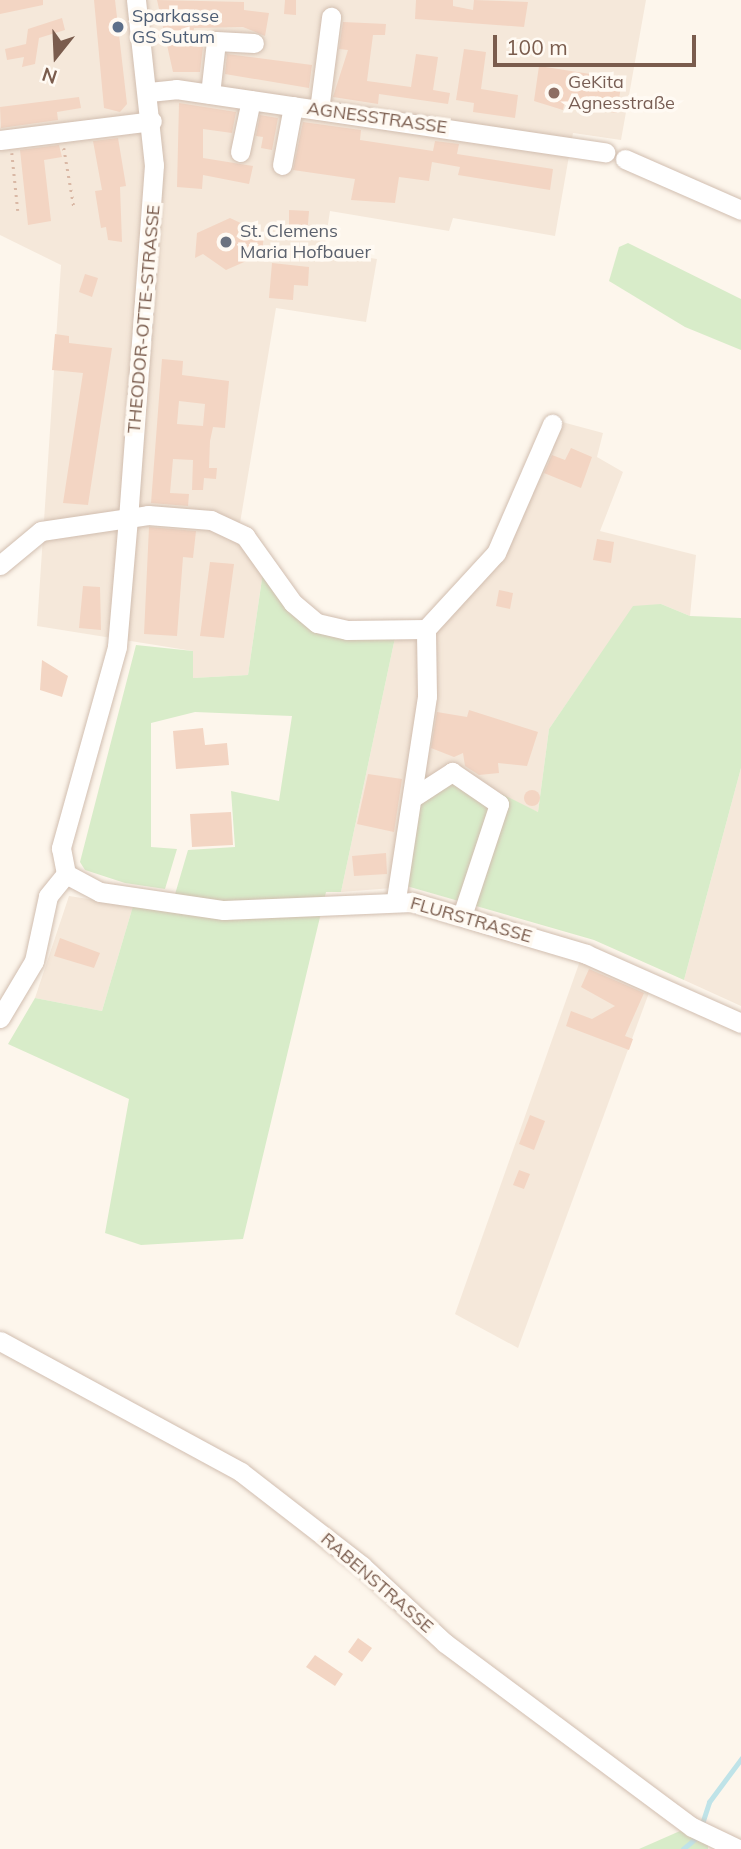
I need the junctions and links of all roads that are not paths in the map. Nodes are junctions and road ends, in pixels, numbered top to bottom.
1 (136, 0) edge
2 (331, 17) dead end
3 (254, 43) dead end
4 (149, 92) junction
5 (210, 94) junction
6 (251, 100) junction
7 (293, 106) junction
8 (319, 110) junction
9 (152, 121) junction
10 (5, 141) edge
11 (240, 152) dead end
12 (605, 152) dead end
13 (625, 159) dead end
14 (282, 165) dead end
15 (741, 210) edge
16 (552, 424) dead end
17 (128, 518) junction
18 (0, 565) edge
19 (426, 629) junction
20 (412, 798) junction
21 (66, 874) junction
22 (396, 899) junction
23 (462, 916) junction
24 (0, 1018) edge
25 (741, 1023) edge
26 (0, 1341) edge
27 (738, 1849) edge

1 - 4 street, THEODOR-OTTE-STRASSE
2 - 8 street
3 - 5 street
4 - 5 street, AGNESSTRASSE
4 - 9 street, THEODOR-OTTE-STRASSE
5 - 6 street, AGNESSTRASSE
6 - 7 street, AGNESSTRASSE
6 - 11 street
7 - 8 street, AGNESSTRASSE
7 - 14 street
8 - 12 street, AGNESSTRASSE
9 - 10 street
9 - 17 street, THEODOR-OTTE-STRASSE
13 - 15 street
16 - 19 street
17 - 18 street
17 - 19 street
17 - 21 street, THEODOR-OTTE-STRASSE
19 - 20 street
20 - 22 street
20 - 23 street
21 - 22 street, FLURSTRASSE
21 - 24 street
22 - 23 street, FLURSTRASSE
23 - 25 street, FLURSTRASSE
26 - 27 street, RABENSTRASSE

